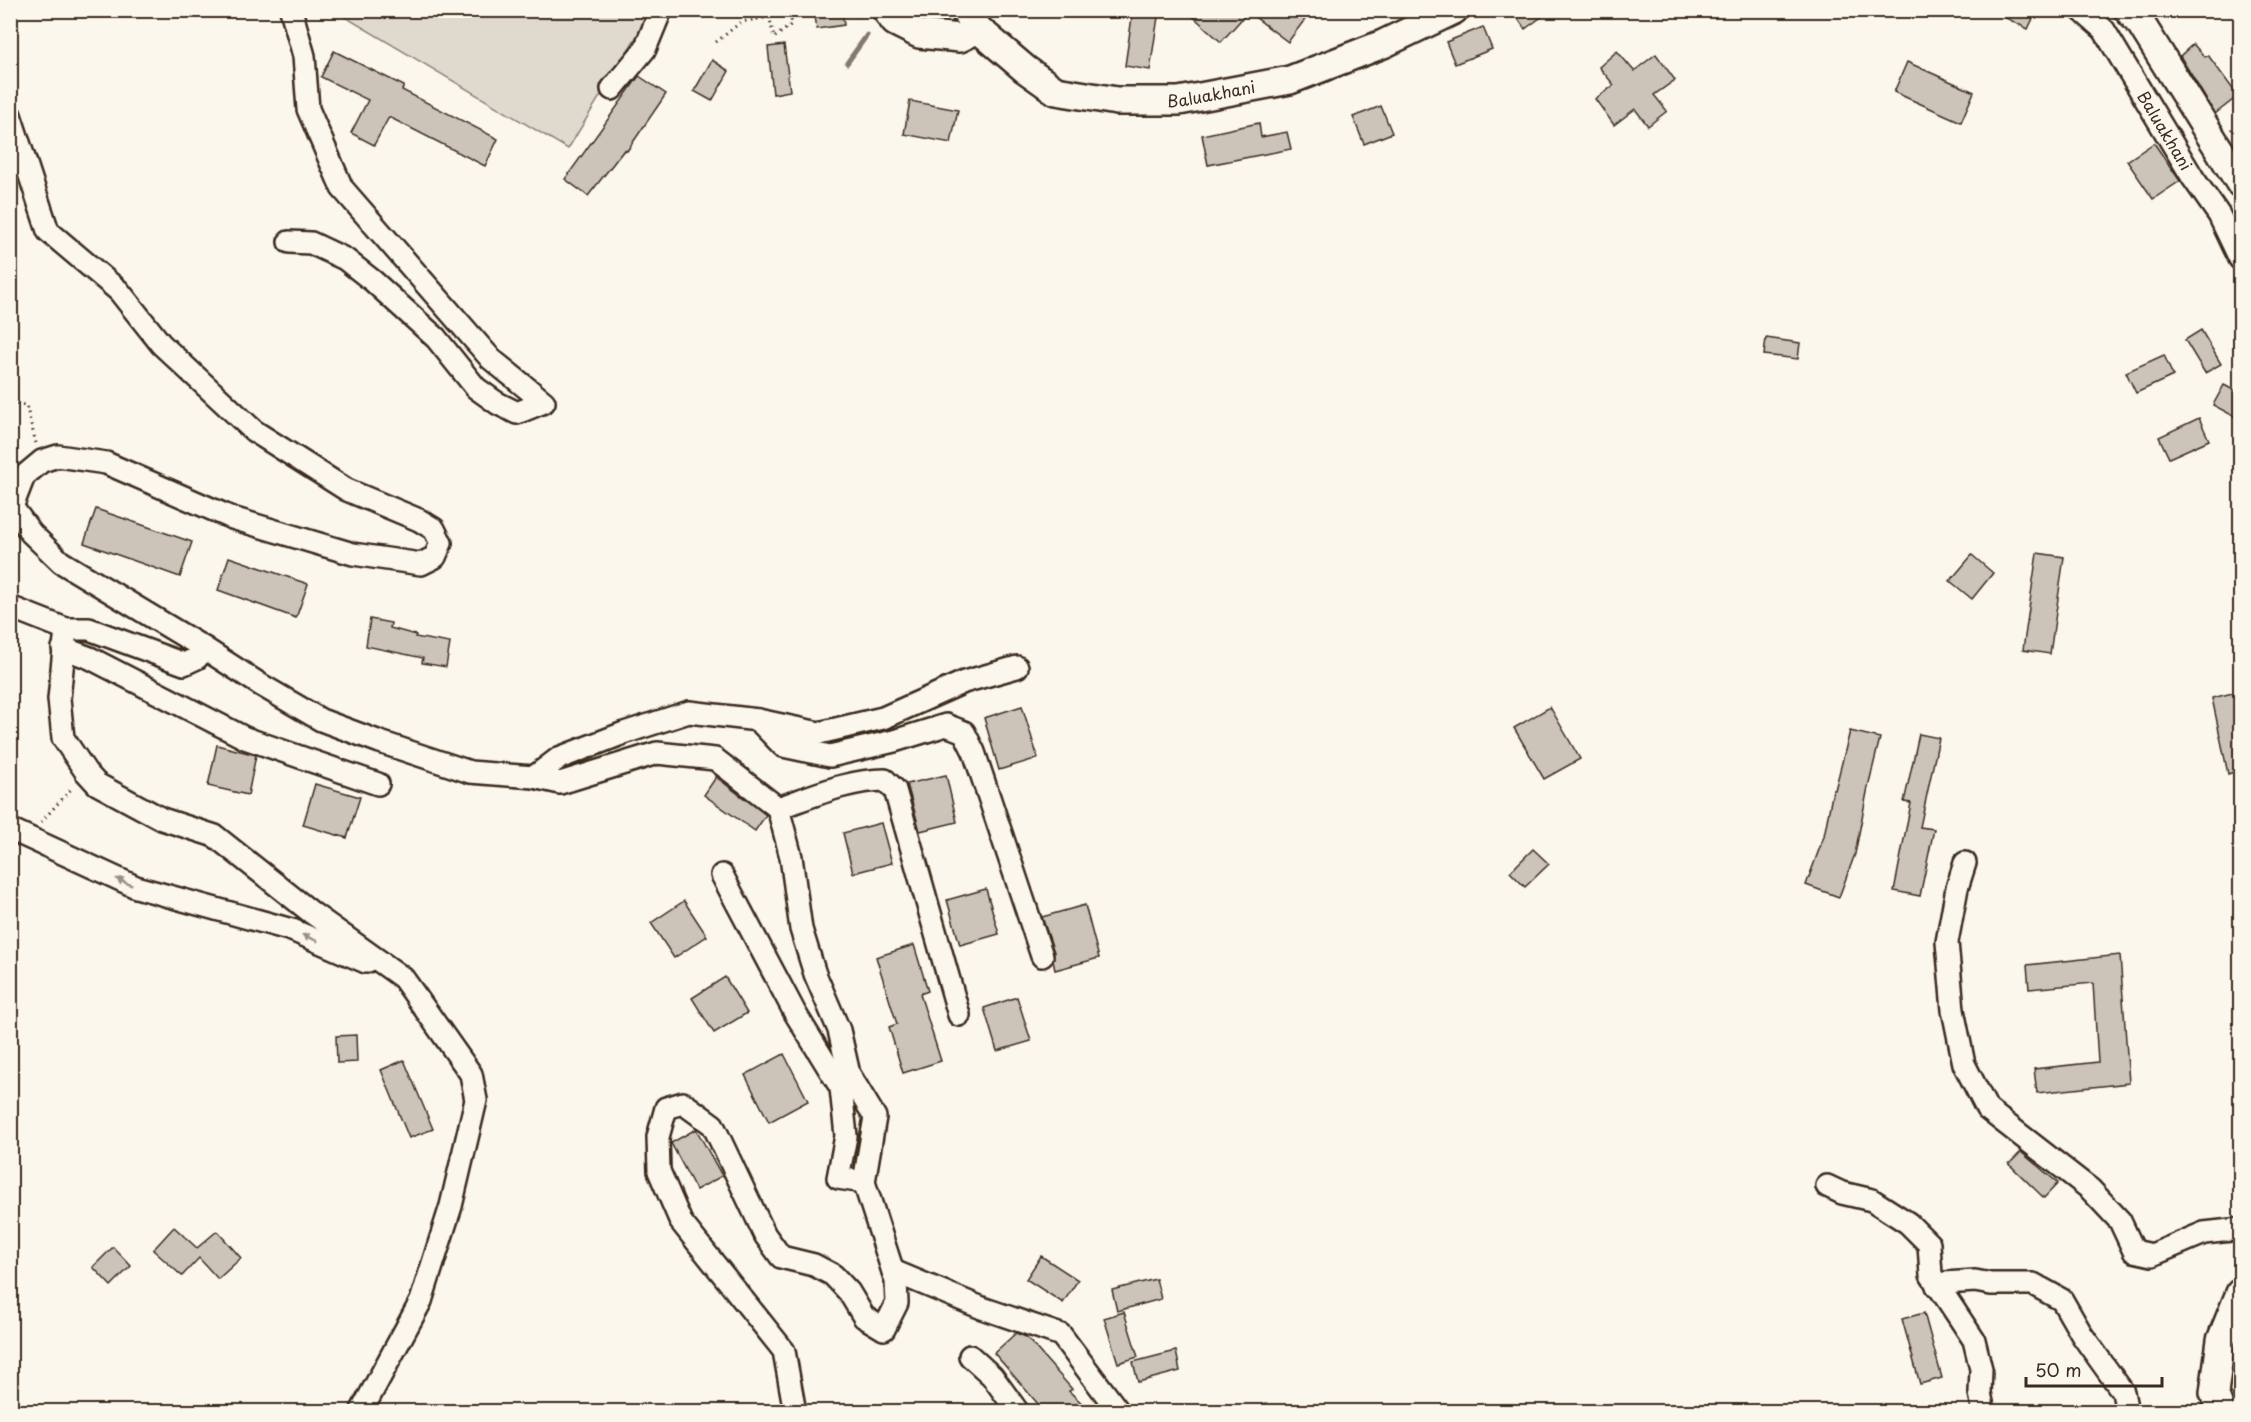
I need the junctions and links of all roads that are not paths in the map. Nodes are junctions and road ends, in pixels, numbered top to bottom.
1 (291, 10) edge
2 (661, 10) edge
3 (886, 10) edge
4 (1454, 10) edge
5 (2081, 10) edge
6 (2128, 10) edge
7 (1429, 18) edge
8 (971, 20) edge
9 (612, 89) dead end
10 (10, 115) edge
11 (2241, 183) edge
12 (289, 242) dead end
13 (2241, 260) edge
14 (12, 611) edge
15 (64, 638) junction
16 (204, 648) junction
17 (1017, 667) dead end
18 (758, 720) junction
19 (534, 777) junction
20 (378, 784) dead end
21 (778, 807) junction
22 (19, 833) edge
23 (1965, 863) dead end
24 (722, 875) dead end
25 (1042, 956) dead end
26 (403, 978) junction
27 (959, 1015) dead end
28 (864, 1182) junction
29 (1827, 1186) dead end
30 (2241, 1229) edge
31 (892, 1271) junction
32 (1937, 1286) junction
33 (2241, 1293) edge
34 (970, 1356) dead end
35 (361, 1412) edge
36 (795, 1412) edge
37 (1018, 1412) edge
38 (1119, 1412) edge
39 (1984, 1412) edge
40 (2127, 1412) edge
41 (2222, 1412) edge

1 - 12 street
2 - 9 street
3 - 8 main road
4 - 7 main road, Baluakhani
5 - 13 street, Baluakhani
6 - 11 main road
7 - 8 main road, Baluakhani
10 - 16 street
14 - 15 street
15 - 16 street
15 - 20 street
15 - 26 street
16 - 19 street
17 - 18 street
18 - 19 street
18 - 25 street
19 - 21 street
21 - 27 street
21 - 28 street
26 -> 22 street
23 - 30 street
24 - 28 street
26 - 35 street
28 - 31 street
29 - 32 street
31 - 36 street
31 - 38 street
32 - 39 street
32 - 40 street
33 - 41 main road
34 - 37 street

